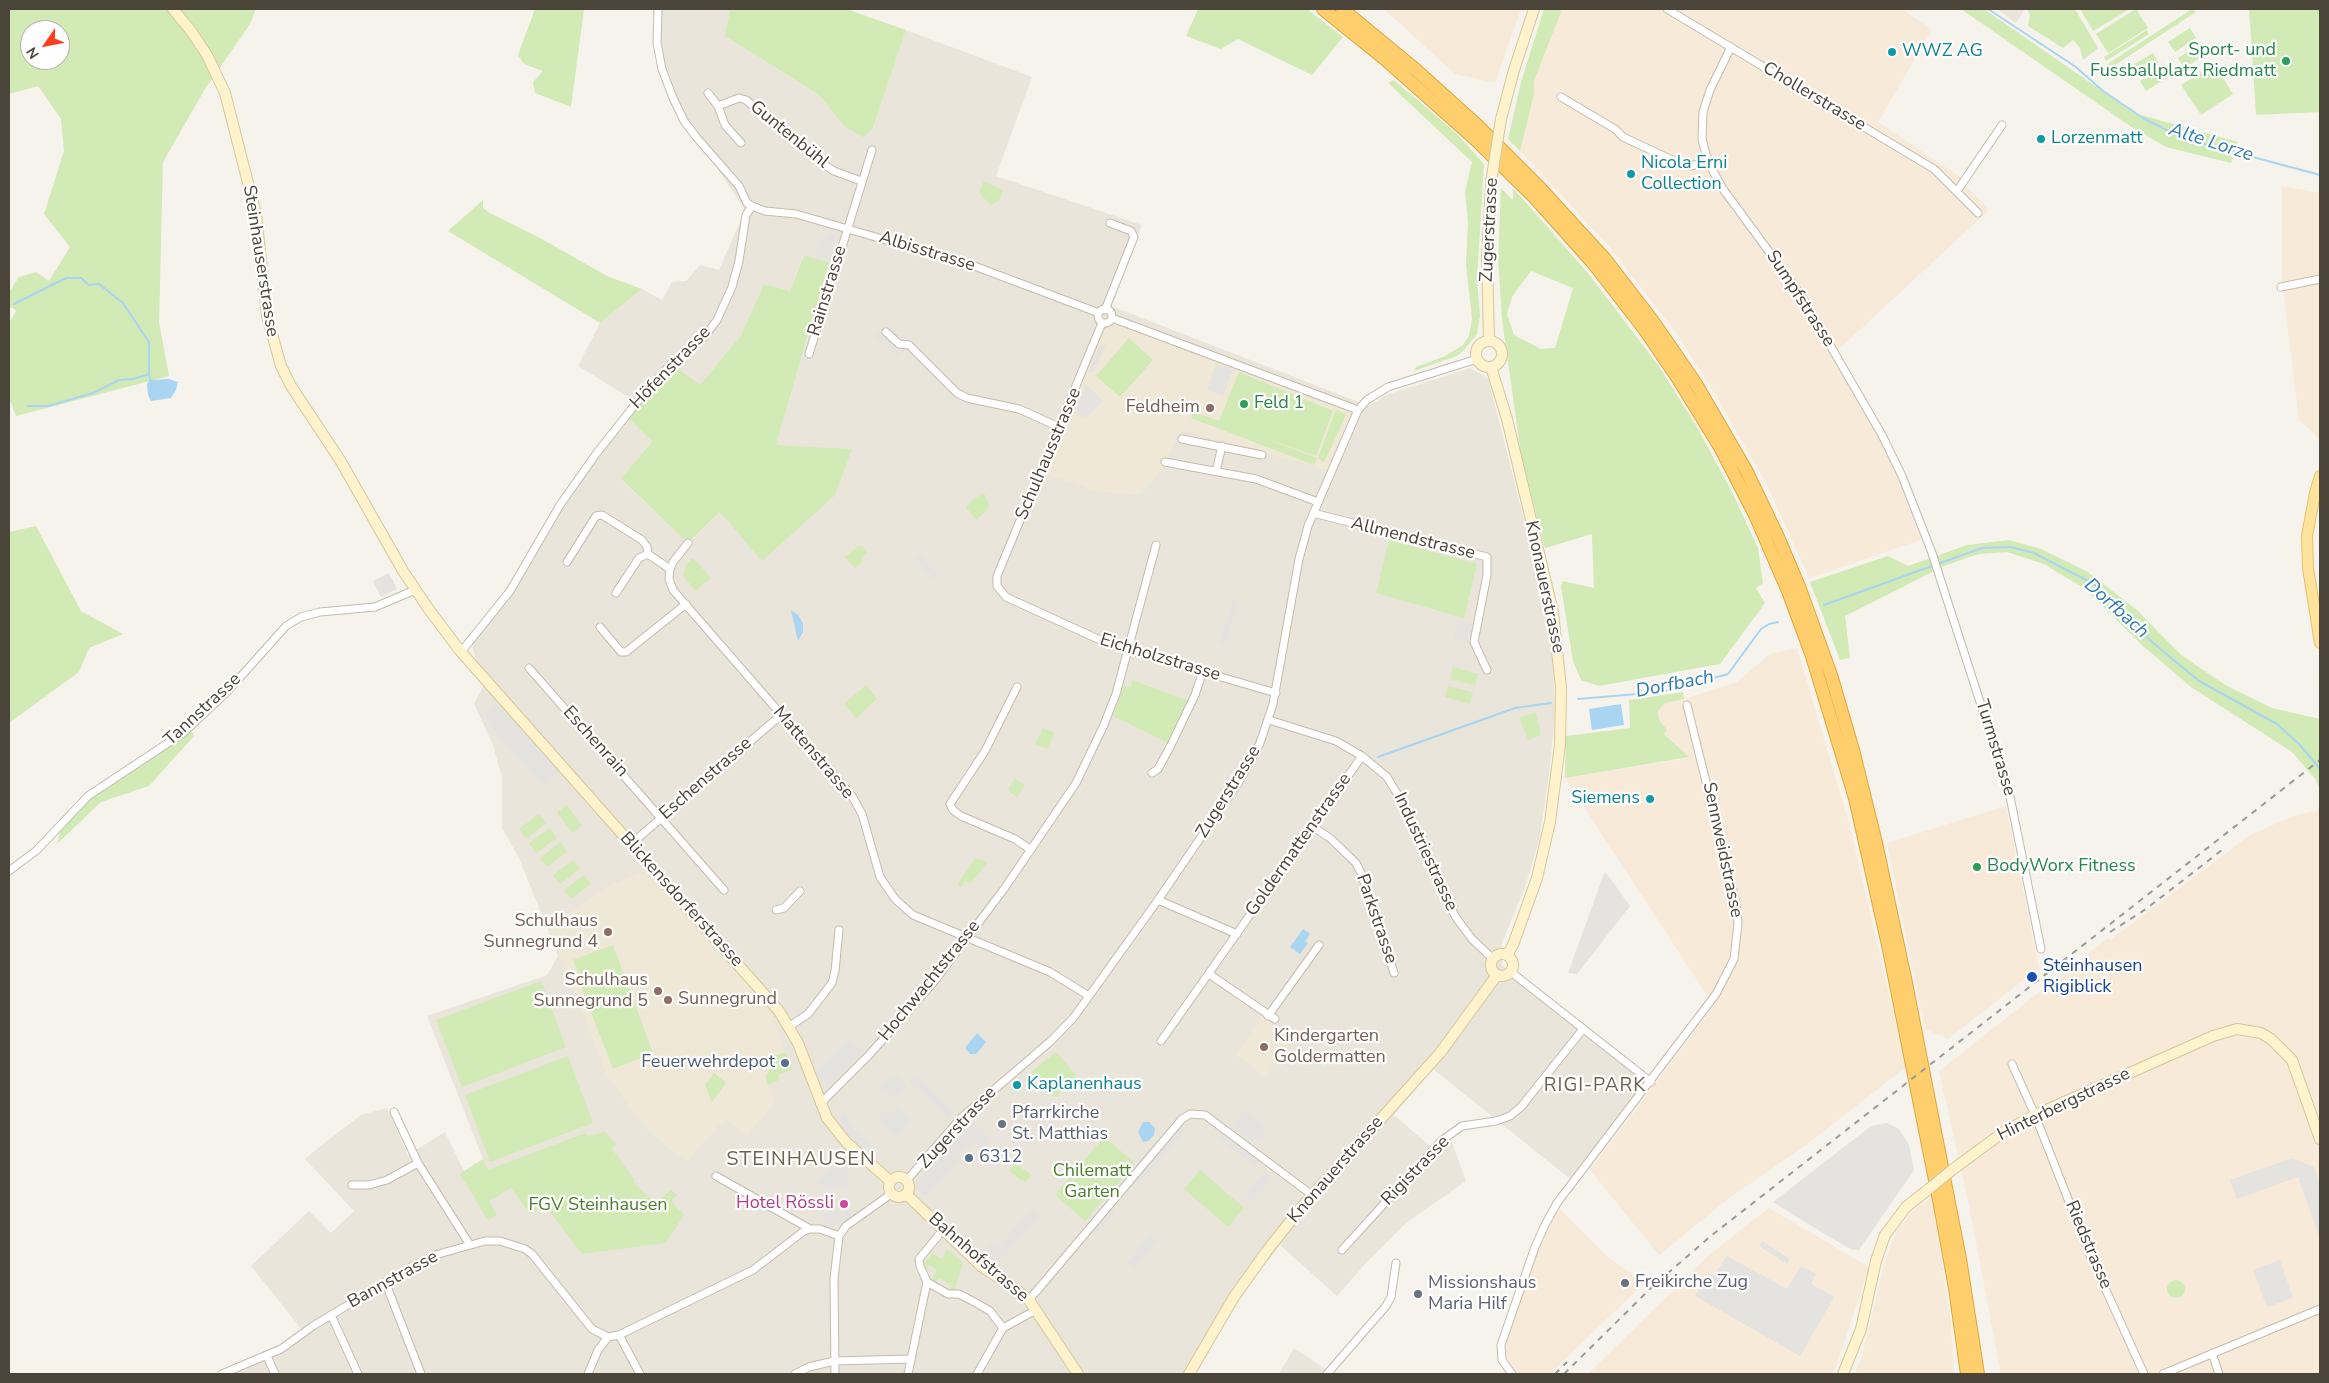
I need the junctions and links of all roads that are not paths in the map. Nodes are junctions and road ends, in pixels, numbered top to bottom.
1 (173, 9) edge
2 (658, 9) edge
3 (1323, 9) edge
4 (1342, 9) edge
5 (1534, 9) edge
6 (1667, 9) edge
7 (1731, 48) junction
8 (708, 93) dead end
9 (1561, 97) dead end
10 (718, 106) junction
11 (2002, 125) dead end
12 (741, 143) dead end
13 (872, 150) dead end
14 (1708, 162) junction
15 (861, 181) junction
16 (1957, 191) junction
17 (752, 206) junction
18 (1978, 213) dead end
19 (1110, 223) dead end
20 (846, 228) junction
21 (2320, 280) edge
22 (2282, 287) dead end
23 (1102, 312) junction
24 (1112, 318) junction
25 (1102, 323) junction
26 (886, 332) dead end
27 (1488, 341) junction
28 (809, 354) dead end
29 (1477, 359) junction
30 (1491, 367) junction
31 (1358, 410) junction
32 (1059, 427) junction
33 (1182, 439) dead end
34 (1222, 446) junction
35 (1262, 455) dead end
36 (1165, 462) dead end
37 (1216, 471) junction
38 (2320, 476) edge
39 (1318, 502) junction
40 (1313, 513) junction
41 (688, 544) dead end
42 (1156, 546) dead end
43 (1932, 553) joint
44 (648, 554) junction
45 (566, 562) dead end
46 (670, 569) junction
47 (997, 586) joint
48 (415, 590) junction
49 (616, 593) dead end
50 (686, 604) junction
51 (600, 627) dead end
52 (2319, 628) edge
53 (446, 632) joint
54 (2320, 643) edge
55 (1128, 650) junction
56 (462, 652) junction
57 (529, 668) dead end
58 (1487, 670) dead end
59 (1203, 671) junction
60 (1017, 687) dead end
61 (1276, 694) junction
62 (1687, 705) dead end
63 (781, 715) junction
64 (1269, 720) junction
65 (1362, 756) junction
66 (1152, 773) dead end
67 (662, 817) junction
68 (1313, 827) junction
69 (632, 844) junction
70 (1031, 850) junction
71 (9, 872) edge
72 (724, 890) dead end
73 (800, 891) dead end
74 (1158, 900) junction
75 (776, 910) dead end
76 (839, 930) dead end
77 (1237, 934) junction
78 (966, 938) junction
79 (1319, 946) dead end
80 (2041, 949) dead end
81 (1507, 955) junction
82 (1492, 958) junction
83 (1511, 972) junction
84 (1394, 973) dead end
85 (1209, 974) junction
86 (1497, 975) junction
87 (1089, 996) junction
88 (790, 1026) junction
89 (1582, 1029) junction
90 (1161, 1041) dead end
91 (2012, 1064) dead end
92 (1651, 1082) junction
93 (820, 1104) junction
94 (394, 1112) dead end
95 (2036, 1115) junction
96 (2320, 1139) edge
97 (418, 1163) junction
98 (716, 1176) dead end
99 (907, 1180) junction
100 (890, 1181) junction
101 (352, 1185) dead end
102 (892, 1194) junction
103 (906, 1194) junction
104 (1312, 1195) junction
105 (810, 1229) junction
106 (943, 1230) junction
107 (839, 1236) junction
108 (470, 1245) junction
109 (1342, 1250) dead end
110 (1396, 1262) dead end
111 (926, 1282) junction
112 (386, 1284) junction
113 (1029, 1300) junction
114 (2320, 1309) edge
115 (1036, 1310) junction
116 (331, 1315) junction
117 (1003, 1328) junction
118 (619, 1335) junction
119 (608, 1337) junction
120 (1963, 1343) junction
121 (2212, 1354) junction
122 (267, 1356) junction
123 (910, 1359) junction
124 (834, 1360) junction
125 (809, 1371) edge
126 (1073, 1372) edge
127 (222, 1374) edge
128 (275, 1374) edge
129 (358, 1374) edge
130 (421, 1374) edge
131 (588, 1374) edge
132 (640, 1374) edge
133 (795, 1374) edge
134 (835, 1374) edge
135 (908, 1374) edge
136 (977, 1374) edge
137 (1189, 1374) edge
138 (1327, 1374) edge
139 (1512, 1374) edge
140 (1843, 1374) edge
141 (1962, 1374) edge
142 (1967, 1374) edge
143 (1978, 1374) edge
144 (2144, 1374) edge
145 (2163, 1374) edge
146 (2220, 1374) edge

1 - 48 street, Steinhauserstrasse
2 - 17 street
3 - 120 highway
4 - 143 highway
5 - 27 street, Zugerstrasse, bridge
6 - 7 street, Chollerstrasse
7 - 14 street, Sumpfstrasse
7 - 16 street, Chollerstrasse
8 - 10 street, Guntenbühl
9 - 14 street
10 - 12 street, Guntenbühl
10 - 15 street, Guntenbühl
11 - 16 street
13 - 15 street, Rainstrasse
14 - 43 street, Sumpfstrasse
15 - 20 street, Rainstrasse
16 - 18 street, Chollerstrasse
17 - 20 street, Albisstrasse
17 - 56 street, Höfenstrasse
19 - 23 street
20 - 23 street, Albisstrasse
20 - 28 street, Rainstrasse
21 - 22 street
23 - 24 street, Albisstrasse
23 - 25 street
24 - 25 street
24 - 31 street, Albisstrasse
25 - 32 street, Schulhausstrasse
26 - 32 street
27 - 29 street
27 - 30 street
29 - 30 street
29 - 31 street, Zugerstrasse
30 - 81 street, Knonauerstrasse
31 - 39 street, Zugerstrasse
32 - 47 street, Schulhausstrasse
33 - 34 street
34 - 35 street
34 - 37 street
36 - 37 street
37 - 39 street
38 - 52 main road
39 - 40 street, Zugerstrasse
40 - 58 street, Allmendstrasse
40 - 61 street, Zugerstrasse
41 - 46 street
42 - 55 street, Hochwachtstrasse
43 - 80 street, Turmstrasse
44 - 45 street
44 - 46 street
44 - 49 street
46 - 50 street, Mattenstrasse
47 - 55 street, Eichholzstrasse
48 - 53 street, Steinhauserstrasse
48 - 71 street, Tannstrasse
50 - 51 street
50 - 63 street, Mattenstrasse
52 - 54 main road
53 - 56 street, Blickensdorferstrasse
55 - 59 street, Eichholzstrasse
55 - 70 street, Hochwachtstrasse
56 - 69 street, Blickensdorferstrasse
57 - 67 street, Eschenrain
59 - 61 street, Eichholzstrasse
59 - 66 street
60 - 70 street
61 - 64 street, Zugerstrasse
62 - 92 street, Sennweidstrasse
63 - 67 street, Eschenstrasse
63 - 78 street, Mattenstrasse
64 - 65 street, Industriestrasse
64 - 74 street, Zugerstrasse
65 - 68 street, Goldermattenstrasse
65 - 82 street, Industriestrasse
67 - 69 street, Eschenstrasse
67 - 72 street, Eschenrain
68 - 77 street, Goldermattenstrasse
68 - 84 street, Parkstrasse
69 - 88 street, Blickensdorferstrasse
70 - 78 street, Hochwachtstrasse
73 - 75 street
74 - 77 street, Goldermattenstrasse
74 - 87 street, Zugerstrasse
76 - 88 street
77 - 85 street, Goldermattenstrasse
78 - 87 street, Mattenstrasse
78 - 93 street, Hochwachtstrasse
79 - 85 street
81 - 82 street
81 - 83 street
82 - 86 street
83 - 86 street
83 - 89 street
85 - 90 street, Goldermattenstrasse
86 - 104 street, Knonauerstrasse
87 - 99 street, Zugerstrasse
88 - 93 street, Blickensdorferstrasse
89 - 92 street
89 - 109 street, Rigistrasse
91 - 95 street, Riedstrasse
92 - 139 street, Sennweidstrasse
93 - 100 street, Blickensdorferstrasse
94 - 97 street
95 - 96 street, Hinterbergstrasse
95 - 140 street, Hinterbergstrasse, bridge
95 - 144 street, Riedstrasse
97 - 101 street
97 - 108 street
98 - 105 street
99 - 100 street
99 - 103 street
100 - 102 street
102 - 103 street
102 - 107 street
103 - 106 street, Bahnhofstrasse
104 - 113 street
104 - 137 street, Knonauerstrasse
105 - 107 street
105 - 118 street
106 - 111 street
106 - 113 street, Bahnhofstrasse
107 - 124 street
108 - 112 street, Bannstrasse
108 - 119 street, Bannstrasse
110 - 138 street
111 - 117 street
111 - 123 street
112 - 116 street, Bannstrasse
112 - 130 street
113 - 115 street, Bahnhofstrasse
114 - 121 street
115 - 117 street
115 - 126 street, Bahnhofstrasse
116 - 122 street, Bannstrasse
116 - 129 street
117 - 136 street
118 - 119 street
118 - 132 street
119 - 131 street
120 - 141 highway
120 - 142 highway
121 - 145 street
121 - 146 street
122 - 127 street, Bannstrasse
122 - 128 street
123 - 124 street
123 - 135 street
124 - 125 street
124 - 134 street
125 - 133 street

